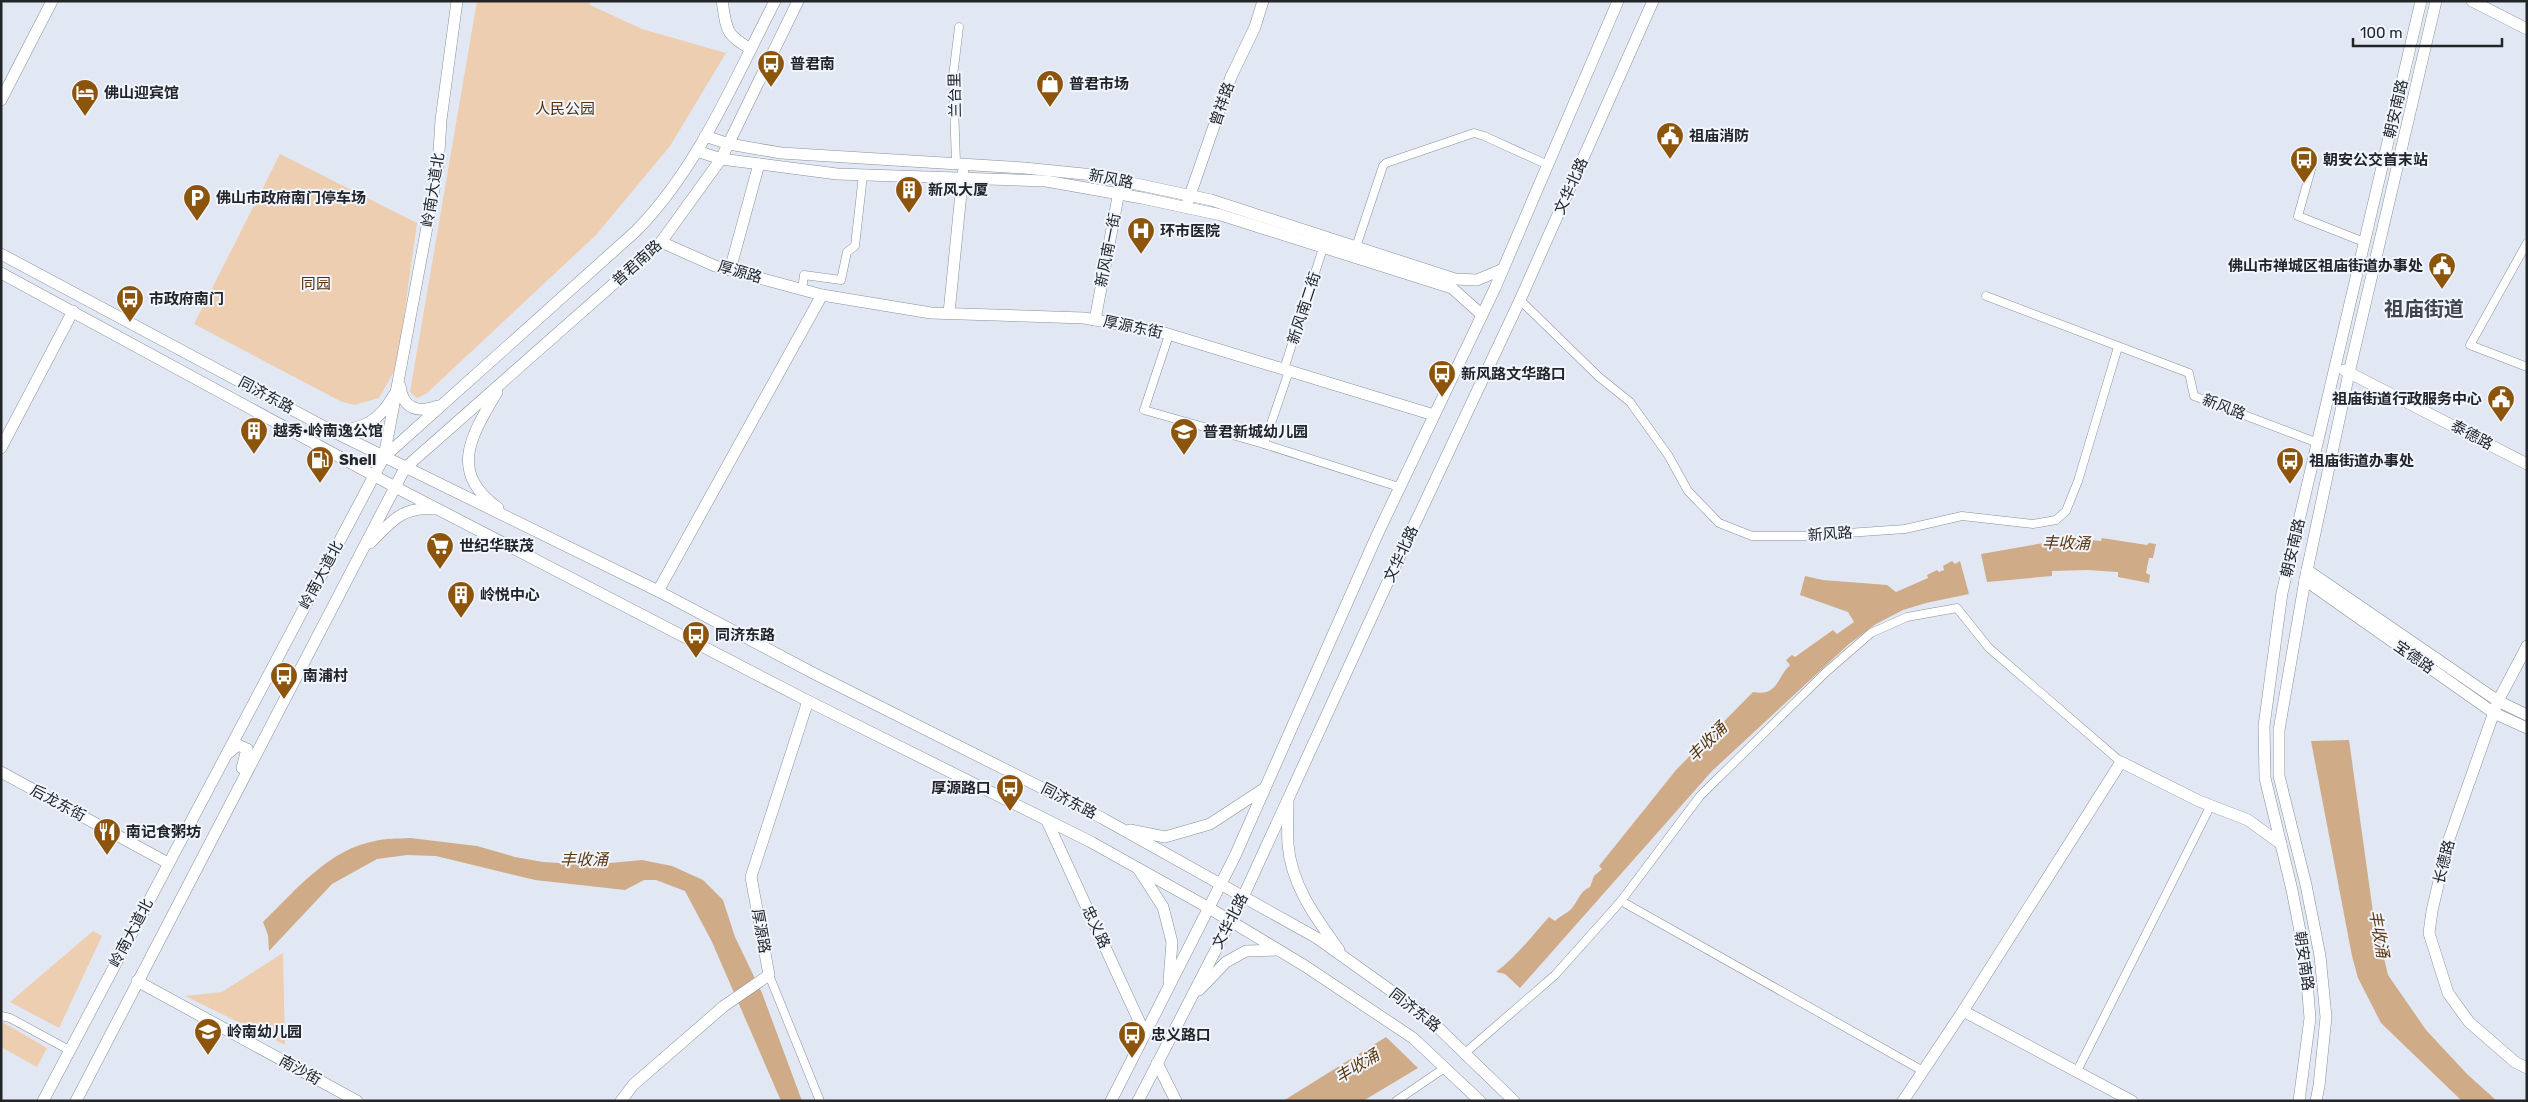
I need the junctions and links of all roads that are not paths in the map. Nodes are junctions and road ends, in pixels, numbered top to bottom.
1 (52, 1) edge
2 (456, 1) edge
3 (722, 1) edge
4 (775, 1) edge
5 (798, 1) edge
6 (1263, 1) edge
7 (1614, 1) edge
8 (1618, 1) edge
9 (1653, 1) edge
10 (2421, 1) edge
11 (2436, 1) edge
12 (2472, 1) edge
13 (1612, 16) junction
14 (959, 28) dead end
15 (2527, 29) edge
16 (751, 48) junction
17 (1, 100) edge
18 (705, 136) junction
19 (729, 144) junction
20 (697, 151) junction
21 (721, 159) junction
22 (759, 164) junction
23 (960, 164) junction
24 (1548, 165) junction
25 (2312, 166) dead end
26 (862, 175) junction
27 (962, 178) junction
28 (1121, 180) junction
29 (1119, 194) junction
30 (1191, 196) junction
31 (1184, 207) junction
32 (661, 242) junction
33 (2364, 242) junction
34 (2527, 243) edge
35 (1356, 247) junction
36 (1323, 248) junction
37 (1, 254) edge
38 (1503, 269) junction
39 (730, 270) junction
40 (1, 273) edge
41 (802, 290) junction
42 (822, 295) junction
43 (1986, 296) dead end
44 (1520, 300) junction
45 (73, 312) junction
46 (949, 313) junction
47 (1482, 314) junction
48 (1095, 320) junction
49 (1169, 335) junction
50 (2118, 347) junction
51 (2336, 366) junction
52 (2527, 367) edge
53 (1287, 370) junction
54 (2349, 373) junction
55 (399, 382) junction
56 (503, 382) junction
57 (445, 403) junction
58 (1434, 415) junction
59 (334, 432) junction
60 (2318, 443) junction
61 (1264, 444) junction
62 (1, 448) edge
63 (384, 457) junction
64 (2527, 464) edge
65 (405, 468) junction
66 (373, 475) junction
67 (395, 487) junction
68 (1400, 487) junction
69 (439, 510) junction
70 (522, 524) junction
71 (362, 551) junction
72 (2306, 575) junction
73 (658, 591) junction
74 (2527, 646) edge
75 (808, 701) junction
76 (2496, 707) junction
77 (2527, 715) edge
78 (2527, 728) edge
79 (226, 754) junction
80 (2120, 762) junction
81 (1, 772) edge
82 (1265, 788) junction
83 (1288, 797) junction
84 (2211, 805) junction
85 (227, 808) junction
86 (1047, 821) junction
87 (1120, 828) junction
88 (2281, 844) junction
89 (168, 863) junction
90 (1138, 868) junction
91 (1220, 884) junction
92 (1243, 897) junction
93 (1621, 901) junction
94 (1209, 908) junction
95 (1231, 920) junction
96 (1279, 950) junction
97 (1346, 959) junction
98 (769, 975) junction
99 (137, 981) junction
100 (1169, 988) junction
101 (1190, 998) junction
102 (1963, 1011) junction
103 (1, 1016) edge
104 (1145, 1034) junction
105 (69, 1050) junction
106 (1464, 1053) junction
107 (2521, 1062) edge
108 (1157, 1063) junction
109 (1446, 1067) junction
110 (2527, 1068) edge
111 (1922, 1071) junction
112 (2077, 1072) junction
113 (43, 1101) edge
114 (76, 1101) edge
115 (357, 1101) edge
116 (621, 1101) edge
117 (820, 1101) edge
118 (1111, 1101) edge
119 (1138, 1101) edge
120 (1176, 1101) edge
121 (1396, 1101) edge
122 (1480, 1101) edge
123 (1514, 1101) edge
124 (1903, 1101) edge
125 (2132, 1101) edge
126 (2299, 1101) edge
127 (2316, 1101) edge

1 - 17 main road
2 - 55 main road, 岭南大道北
3 - 16 main road
4 - 16 main road, 普君南路
5 - 19 main road, 普君南路
6 - 30 main road, 曾祥路
7 - 13 main road
8 - 13 main road, 文华北路
9 - 44 main road, 文华北路
10 - 33 main road, 朝安南路
11 - 54 main road, 朝安南路
12 - 15 main road
13 - 24 main road, 文华北路
14 - 23 street, 兰台里
16 - 18 main road, 普君南路
18 - 19 main road, 新风路
18 - 20 main road, 普君南路
19 - 21 main road, 普君南路
19 - 23 main road, 新风路
20 - 21 main road, 新风路
20 - 57 main road, 普君南路
21 - 22 main road, 新风路
21 - 32 main road, 普君南路
22 - 26 main road, 新风路
22 - 39 main road
23 - 27 main road
23 - 28 main road, 新风路
24 - 35 street
24 - 38 main road, 文华北路
25 - 33 street
26 - 27 main road, 新风路
26 - 41 street
27 - 29 main road, 新风路
27 - 46 main road
28 - 29 main road, 新风南一街
28 - 30 main road, 新风路
29 - 31 main road, 新风路
29 - 48 main road, 新风南一街
30 - 31 main road, 曾祥路
30 - 35 main road, 新风路
31 - 36 main road, 新风路
32 - 39 main road, 厚源路
32 - 56 main road, 普君南路
33 - 51 main road, 朝安南路
34 - 52 street
35 - 38 main road, 新风路
36 - 47 main road, 新风路
36 - 53 street, 新风南二街
37 - 59 main road, 同济东路
38 - 47 main road, 文华北路
39 - 41 main road, 厚源路
40 - 45 main road, 同济东路
41 - 42 main road, 厚源路
42 - 46 main road, 厚源东街
42 - 73 main road
43 - 50 street, 新风路
44 - 50 street, 新风路
44 - 83 main road, 文华北路
45 - 62 main road
45 - 66 main road, 同济东路
46 - 48 main road, 厚源东街
47 - 58 main road, 文华北路
48 - 49 main road, 厚源东街
49 - 53 main road, 厚源东街
49 - 61 street
50 - 60 street, 新风路
51 - 54 main road, 泰德路
51 - 60 main road, 朝安南路
53 - 58 main road, 厚源东街
53 - 61 street, 新风南二街
54 - 64 main road, 泰德路
54 - 72 main road, 朝安南路
55 - 57 main road
55 - 59 main road
55 - 63 main road, 岭南大道北
56 - 65 main road, 普君南路
56 - 70 main road
57 - 63 main road, 普君南路
58 - 68 main road, 文华北路
59 - 63 main road, 同济东路
60 - 88 main road, 朝安南路
61 - 68 street
63 - 65 main road, 同济东路
63 - 66 main road, 岭南大道北
65 - 67 main road, 岭南大道北
65 - 70 main road, 同济东路
66 - 67 main road, 同济东路
66 - 79 main road, 岭南大道北
67 - 69 main road, 同济东路
67 - 71 main road, 岭南大道北
68 - 82 main road, 文华北路
69 - 71 main road
69 - 75 main road, 同济东路
70 - 73 main road, 同济东路
71 - 85 main road, 岭南大道北
72 - 76 main road, 宝德路
72 - 127 main road, 朝安南路
73 - 87 main road, 同济东路
74 - 76 main road, 长德路
75 - 86 main road, 同济东路
75 - 98 main road, 厚源路
76 - 77 main road, 宝德路
76 - 78 main road, 宝德路
76 - 107 main road, 长德路
79 - 85 main road
79 - 89 main road, 岭南大道北
80 - 84 main road
80 - 93 street
80 - 102 main road
81 - 89 main road, 后龙东街
82 - 87 main road
82 - 91 main road, 文华北路
83 - 92 main road, 文华北路
83 - 97 main road
84 - 88 main road
84 - 112 street
85 - 99 main road, 岭南大道北
86 - 90 main road, 同济东路
86 - 104 main road, 忠义路
87 - 91 main road, 同济东路
88 - 126 main road, 朝安南路
89 - 105 main road, 岭南大道北
90 - 94 main road, 同济东路
90 - 100 main road
91 - 92 main road, 同济东路
91 - 94 main road, 文华北路
92 - 95 main road, 文华北路
92 - 97 main road, 同济东路
93 - 106 street
93 - 111 street
94 - 95 main road, 同济东路
94 - 100 main road, 文华北路
95 - 96 main road, 同济东路
95 - 101 main road, 文华北路
96 - 101 main road
96 - 109 main road, 同济东路
97 - 106 main road, 同济东路
98 - 116 main road, 厚源路
98 - 117 street
99 - 114 main road, 岭南大道北
99 - 115 main road, 南沙街
100 - 104 main road, 文华北路
101 - 108 main road, 文华北路
102 - 111 main road
102 - 112 main road
103 - 105 street
104 - 118 main road, 文华北路
105 - 113 main road, 岭南大道北
106 - 123 main road, 同济东路
107 - 110 main road, 长德路
108 - 119 main road, 文华北路
108 - 120 main road
109 - 121 street
109 - 122 main road, 同济东路
111 - 124 main road
112 - 125 main road

